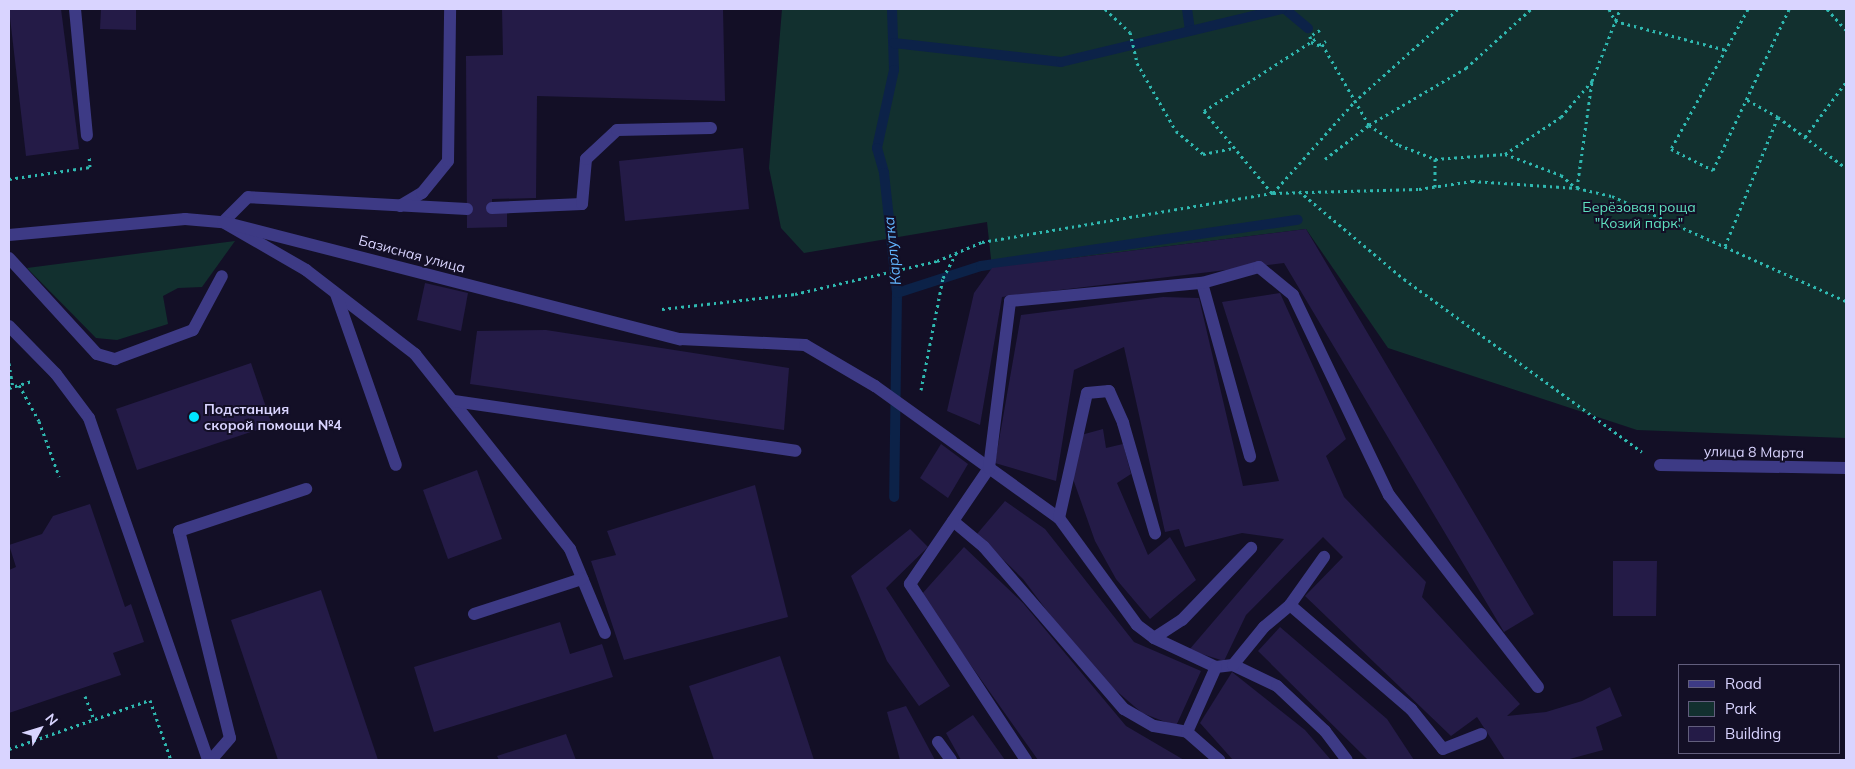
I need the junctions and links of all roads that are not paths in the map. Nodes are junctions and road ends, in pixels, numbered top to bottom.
1 (75, 9) edge
2 (450, 9) edge
3 (712, 128) dead end
4 (87, 135) road end
5 (400, 206) junction
6 (492, 208) dead end
7 (467, 209) dead end
8 (223, 222) junction
9 (9, 235) edge
10 (9, 258) edge
11 (222, 276) dead end
12 (1202, 283) junction
13 (336, 294) junction
14 (9, 326) edge
15 (454, 401) junction
16 (795, 451) dead end
17 (1250, 456) dead end
18 (396, 465) dead end
19 (1660, 465) road end
20 (988, 468) junction
21 (1846, 468) edge
22 (306, 489) dead end
23 (1059, 518) junction
24 (953, 521) junction
25 (1155, 533) dead end
26 (1251, 548) dead end
27 (1324, 557) dead end
28 (582, 579) junction
29 (1290, 605) junction
30 (474, 614) dead end
31 (604, 634) dead end
32 (1154, 638) junction
33 (1216, 666) junction
34 (1233, 666) junction
35 (1538, 687) dead end
36 (1187, 732) junction
37 (1481, 734) dead end
38 (938, 742) dead end
39 (210, 760) edge
40 (952, 760) edge
41 (1026, 760) edge
42 (1219, 760) edge
43 (1347, 760) edge

1 - 4 street
2 - 5 street
3 - 6 street
5 - 7 street
5 - 8 street
8 - 9 street, Базисная улица
8 - 13 street
8 - 20 street, Базисная улица
10 - 11 street
12 - 17 street
12 - 20 street
12 - 35 street
13 - 15 street
13 - 18 street
14 - 39 street
15 - 16 street
15 - 28 street
19 - 21 street, улица 8 Марта
20 - 23 street
20 - 24 street
22 - 39 street
23 - 25 street
23 - 32 street
24 - 36 street
24 - 41 street
26 - 32 street
27 - 29 street
28 - 30 street
28 - 31 street
29 - 34 street
29 - 37 street
32 - 33 street
33 - 34 street
33 - 36 street
34 - 43 street
36 - 42 street
38 - 40 street

